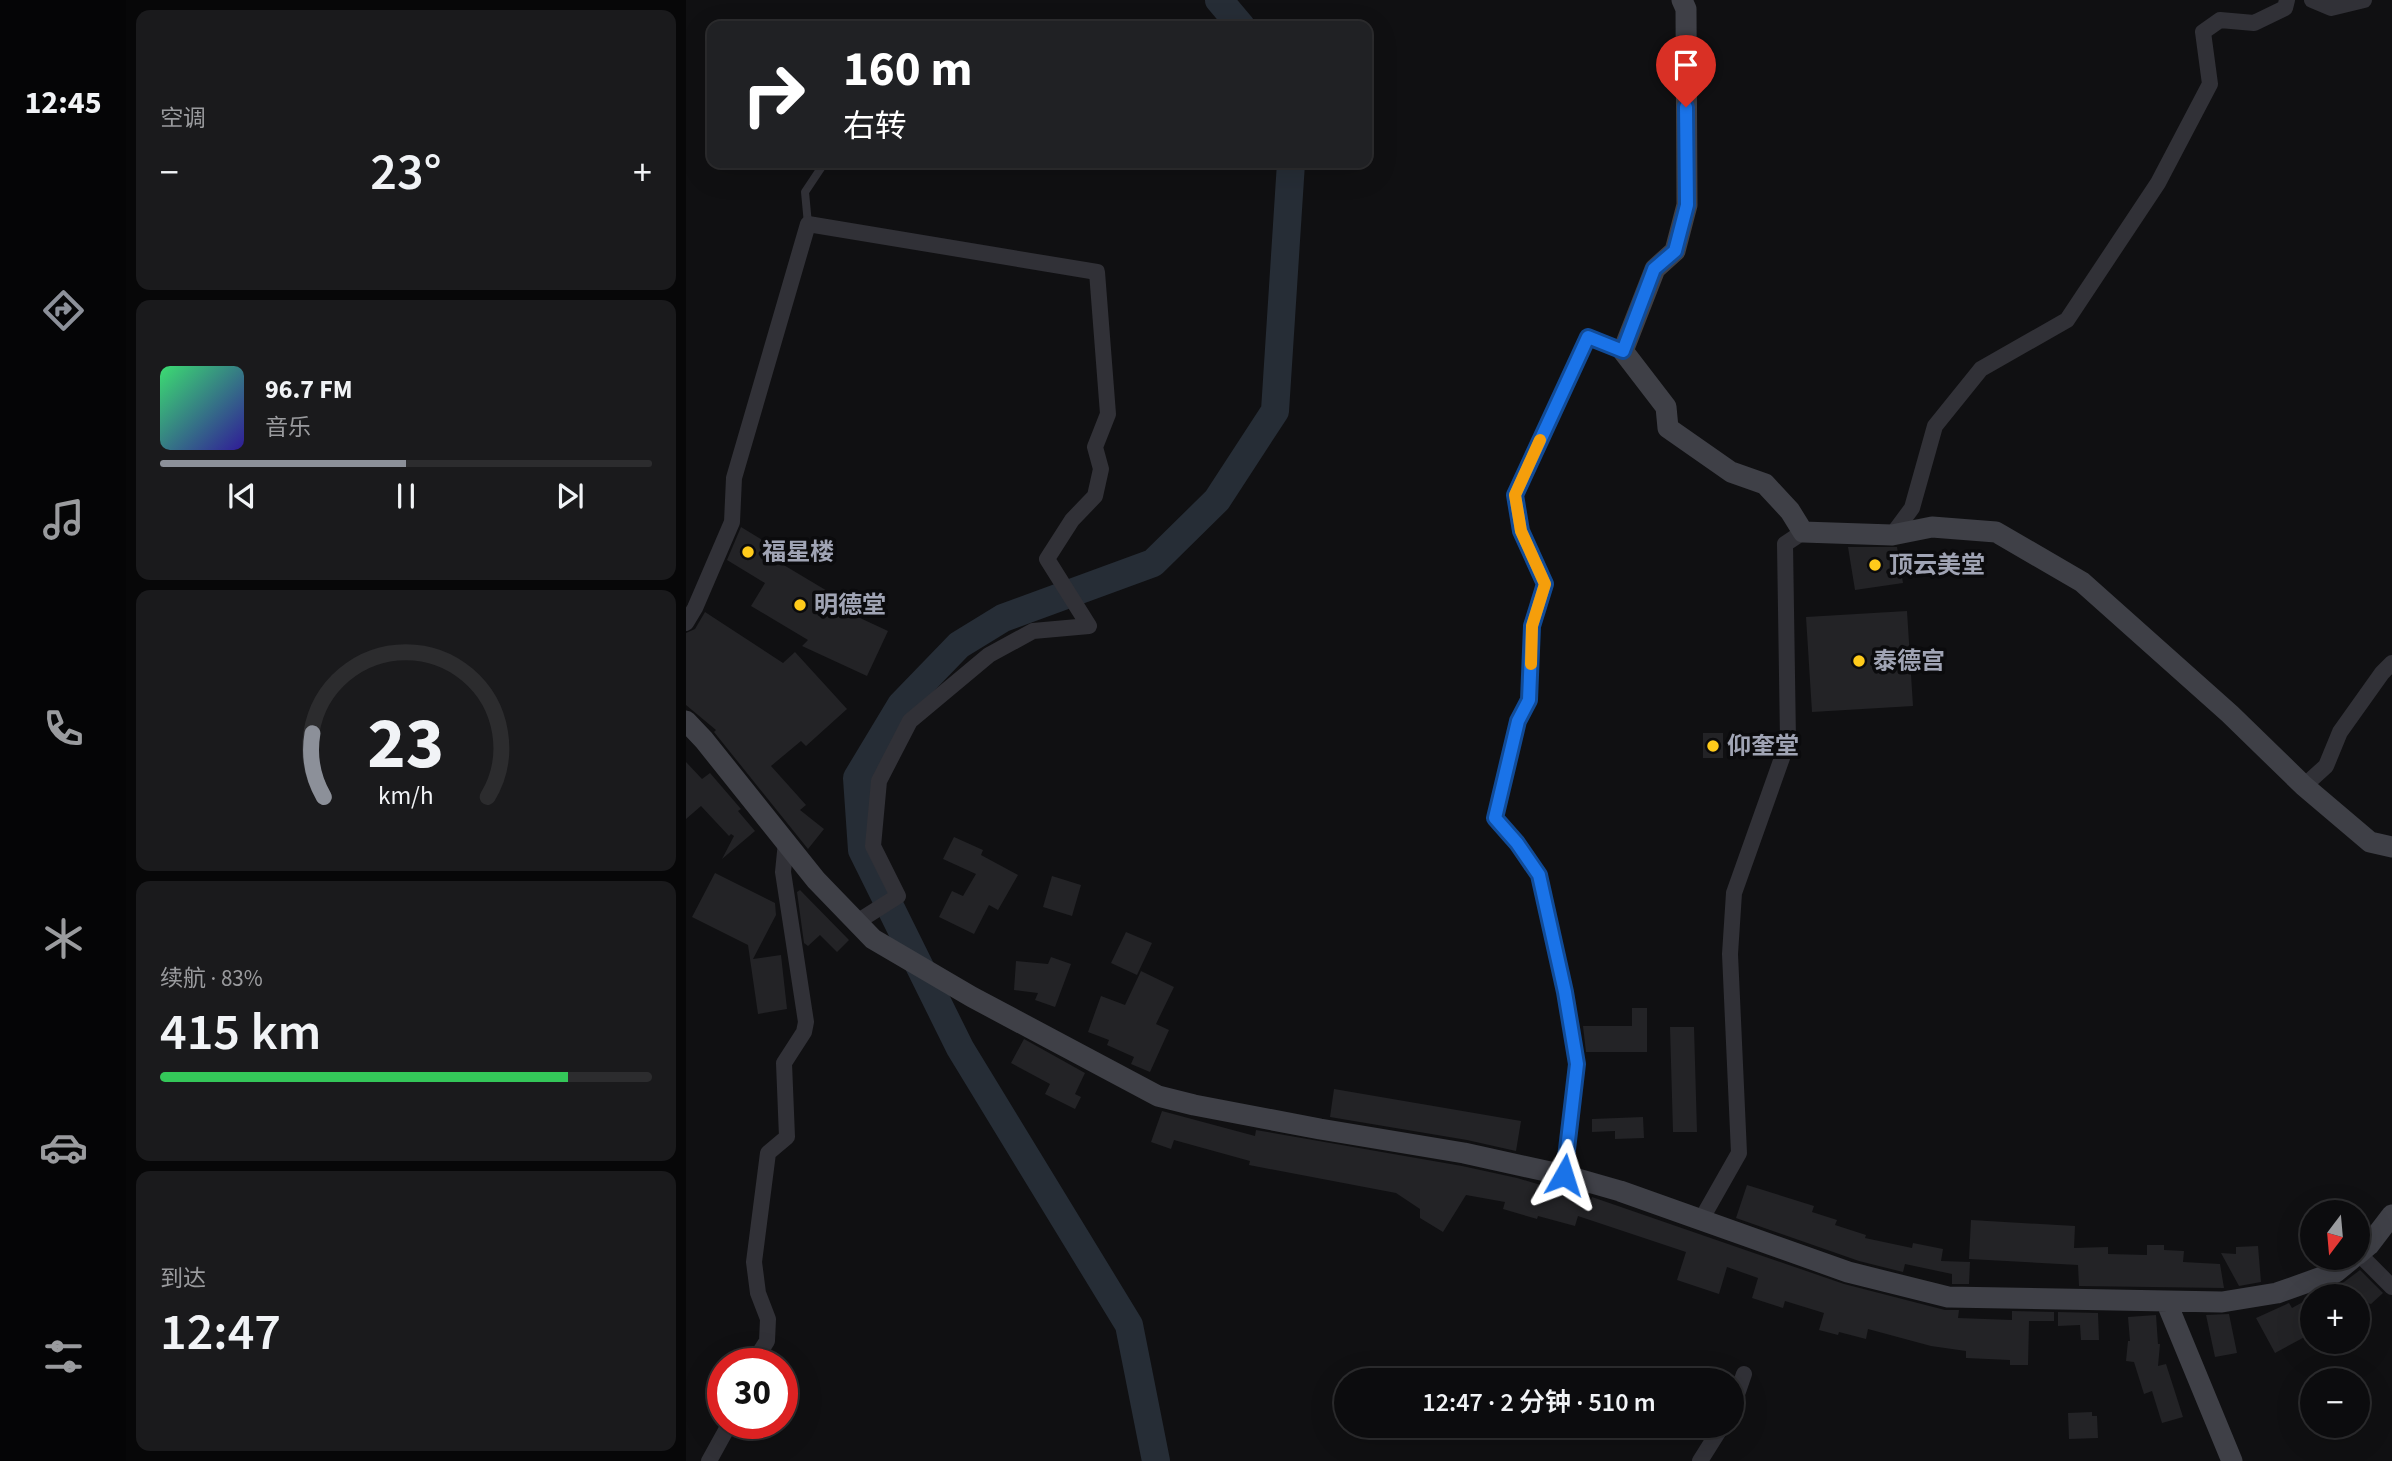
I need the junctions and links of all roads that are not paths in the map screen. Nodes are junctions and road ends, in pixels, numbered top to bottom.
1 (1682, 0) edge
2 (2287, 0) edge
3 (2312, 0) edge
4 (2364, 0) edge
5 (821, 168) edge
6 (808, 224) junction
7 (1623, 351) junction
8 (1803, 532) junction
9 (1892, 535) junction
10 (686, 623) edge
11 (2392, 663) edge
12 (686, 721) edge
13 (2304, 786) junction
14 (786, 842) junction
15 (2392, 847) edge
16 (863, 918) junction
17 (1564, 1175) junction
18 (2392, 1215) edge
19 (1701, 1220) junction
20 (2370, 1245) edge
21 (2370, 1268) edge
22 (2338, 1270) edge
23 (2392, 1287) edge
24 (2166, 1301) junction
25 (762, 1348) edge
26 (1714, 1438) edge
27 (721, 1439) edge
28 (709, 1461) edge
29 (1700, 1461) edge
30 (2232, 1461) edge

1 - 7 street
2 - 9 street
3 - 4 street
5 - 6 lane
6 - 10 street
6 - 16 street
7 - 8 street
7 - 17 street
8 - 9 street
8 - 19 street
9 - 13 street
11 - 13 street
12 - 14 street
13 - 15 street
14 - 16 street
14 - 25 street
16 - 17 street
17 - 19 street
18 - 20 street
19 - 24 street
21 - 23 street
22 - 24 street
24 - 30 street
26 - 29 street
27 - 28 street

